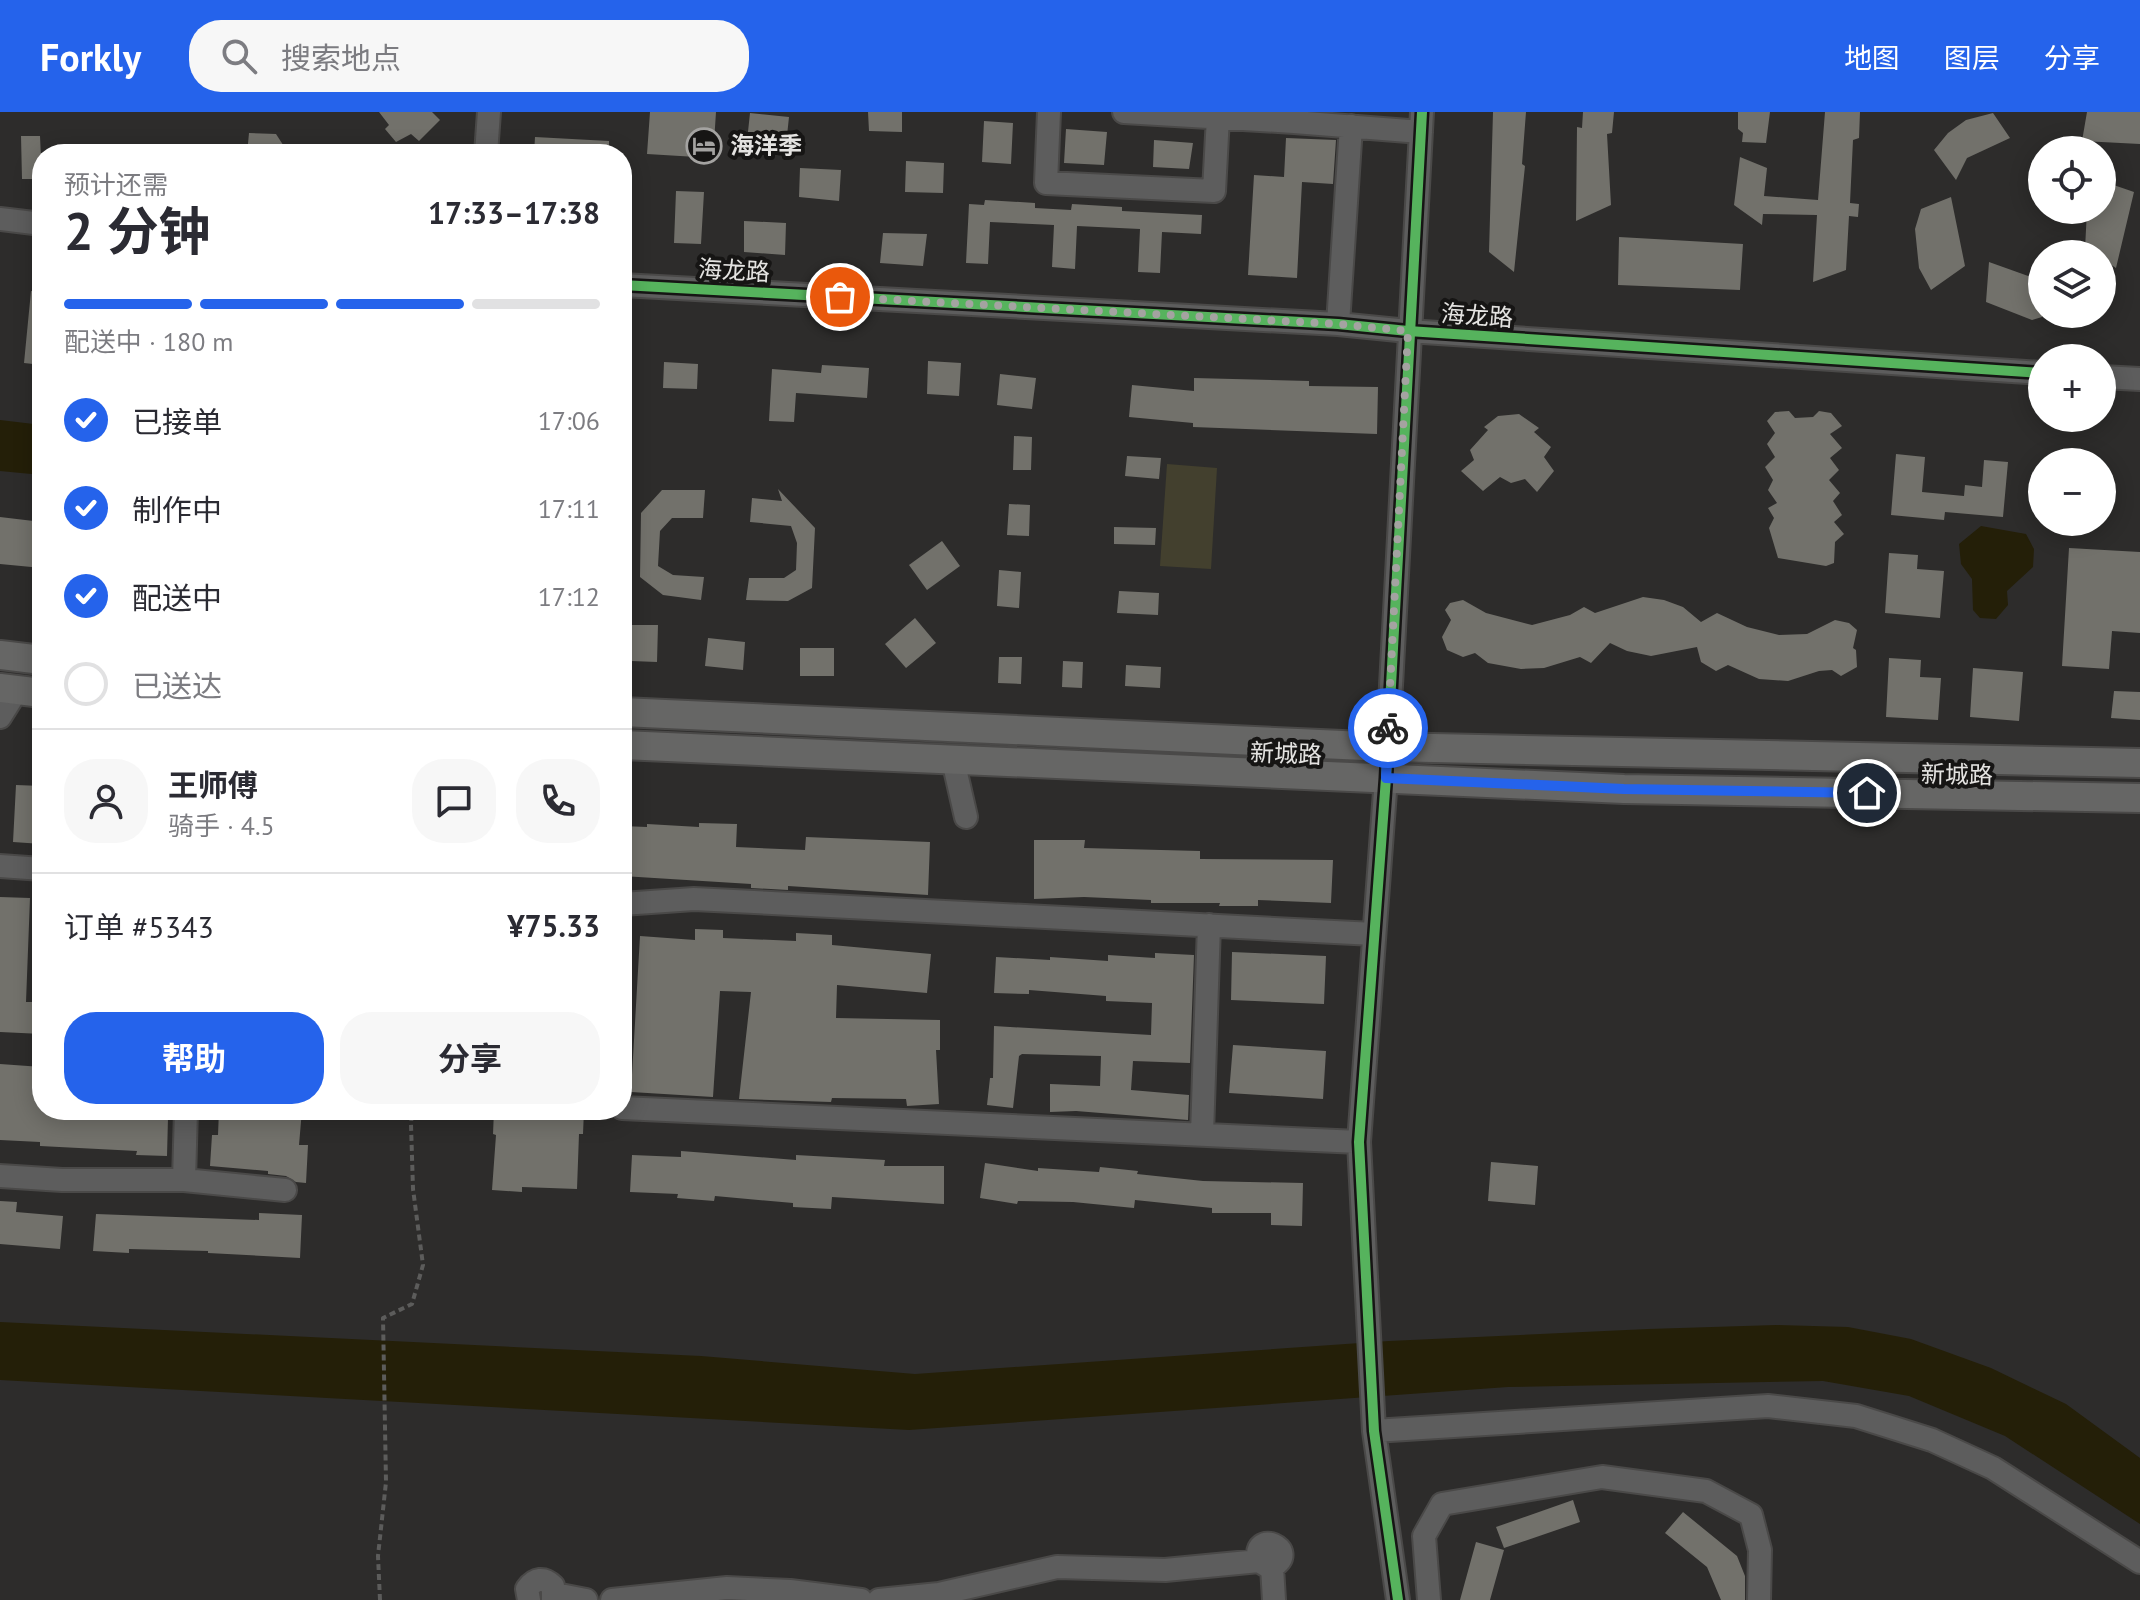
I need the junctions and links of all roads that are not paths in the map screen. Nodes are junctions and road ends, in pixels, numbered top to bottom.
1 (489, 112) edge
2 (1049, 112) edge
3 (1124, 112) edge
4 (1218, 117) junction
5 (1294, 117) edge
6 (1421, 122) edge
7 (1351, 126) junction
8 (487, 144) edge
9 (0, 219) edge
10 (32, 223) edge
11 (632, 286) edge
12 (1338, 324) junction
13 (1408, 331) junction
14 (2028, 372) edge
15 (2116, 378) edge
16 (2140, 379) edge
17 (0, 655) edge
18 (32, 659) edge
19 (20, 691) edge
20 (632, 712) edge
21 (0, 717) edge
22 (632, 745) edge
23 (1387, 747) junction
24 (953, 760) junction
25 (2140, 763) edge
26 (1386, 778) junction
27 (2140, 798) edge
28 (966, 817) dead end
29 (0, 866) edge
30 (32, 868) edge
31 (632, 903) edge
32 (1209, 925) junction
33 (1374, 934) junction
34 (632, 1108) edge
35 (186, 1120) edge
36 (1202, 1134) junction
37 (1359, 1142) junction
38 (0, 1176) edge
39 (184, 1180) junction
40 (285, 1190) dead end
41 (1374, 1431) junction
42 (2140, 1562) edge
43 (554, 1597) edge
44 (529, 1600) edge
45 (586, 1600) edge
46 (612, 1600) edge
47 (861, 1600) edge
48 (879, 1600) edge
49 (1274, 1600) edge
50 (1398, 1600) edge
51 (1429, 1600) edge
52 (1759, 1600) edge

1 - 8 street
2 - 4 street
3 - 4 street
4 - 5 street
5 - 7 street
6 - 7 street
6 - 13 street
7 - 12 street
9 - 10 street
11 - 12 street, 海龙路
12 - 13 street, 海龙路
13 - 14 street, 海龙路
13 - 23 street
15 - 16 street
17 - 18 main road
19 - 21 street
20 - 23 main road, 新城路
22 - 24 main road, 新城路
23 - 25 main road, 新城路
23 - 26 street
24 - 26 main road, 新城路
24 - 28 street
26 - 27 main road, 新城路
26 - 33 street
29 - 30 street
31 - 32 street
32 - 33 street
32 - 36 street
33 - 37 street
34 - 36 street
35 - 39 street
36 - 37 street
37 - 41 street
38 - 39 street
39 - 40 street
41 - 42 street
41 - 50 street
43 - 44 street
43 - 45 street
46 - 47 street
48 - 49 street
51 - 52 street

